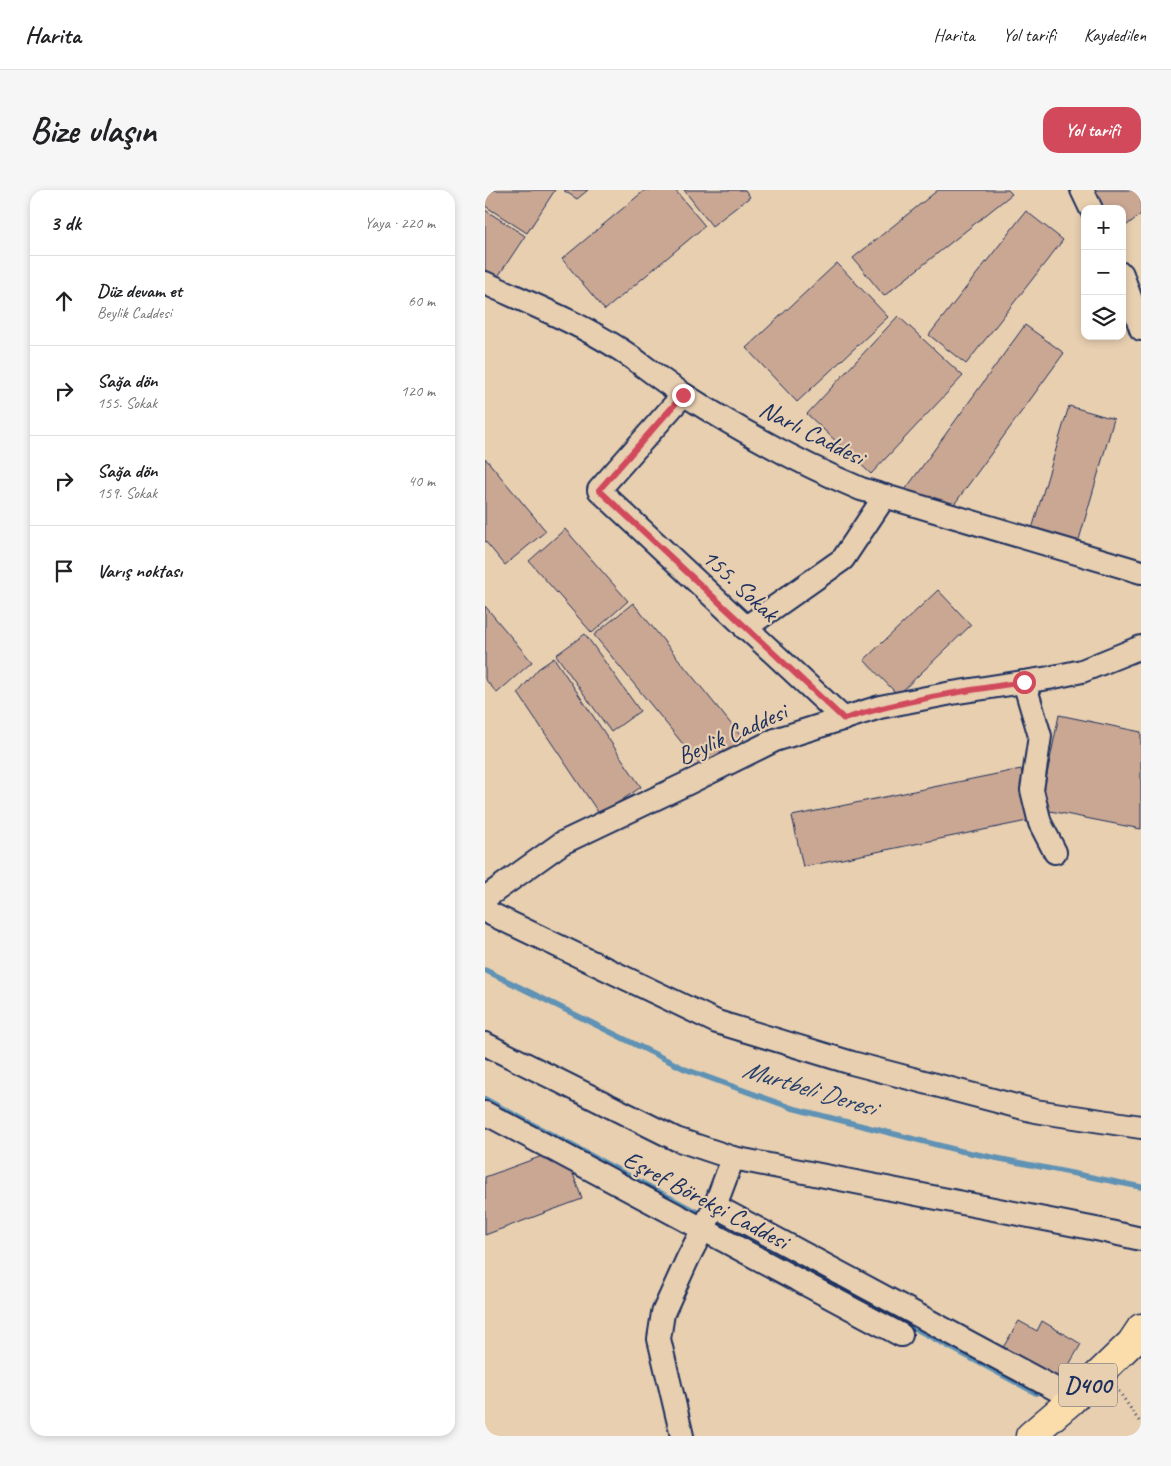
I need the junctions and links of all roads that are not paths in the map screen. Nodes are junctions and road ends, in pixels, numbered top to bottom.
1 (1082, 190) edge
2 (1089, 205) edge
3 (485, 283) edge
4 (1126, 286) edge
5 (1141, 329) edge
6 (683, 395) junction
7 (885, 496) junction
8 (1141, 572) edge
9 (745, 628) junction
10 (1141, 647) edge
11 (1024, 682) junction
12 (844, 719) junction
13 (1055, 852) dead end
14 (485, 898) edge
15 (485, 910) edge
16 (485, 1044) edge
17 (485, 1113) edge
18 (1141, 1127) edge
19 (733, 1158) junction
20 (709, 1218) junction
21 (1141, 1239) edge
22 (1141, 1328) edge
23 (901, 1335) dead end
24 (1141, 1350) edge
25 (1073, 1399) junction
26 (682, 1436) edge
27 (1031, 1436) edge
28 (1053, 1436) edge

1 - 2 street
3 - 6 street, Narlı Caddesi
4 - 5 street
6 - 7 street, Narlı Caddesi
6 - 9 street, 155. Sokak
7 - 8 street, Narlı Caddesi
7 - 9 street
9 - 12 street, 155. Sokak
10 - 11 street, Beylik Caddesi
11 - 12 street, Beylik Caddesi
11 - 13 street
12 - 14 street, Beylik Caddesi
15 - 18 street
16 - 19 street
17 - 20 street, Eşref Börekçi Caddesi
19 - 20 street
19 - 21 street
20 - 23 street, Eşref Börekçi Caddesi
20 - 25 street, Eşref Börekçi Caddesi
20 - 26 street
22 - 25 main road, D400
24 - 28 main road, D400
25 - 27 main road, D400

